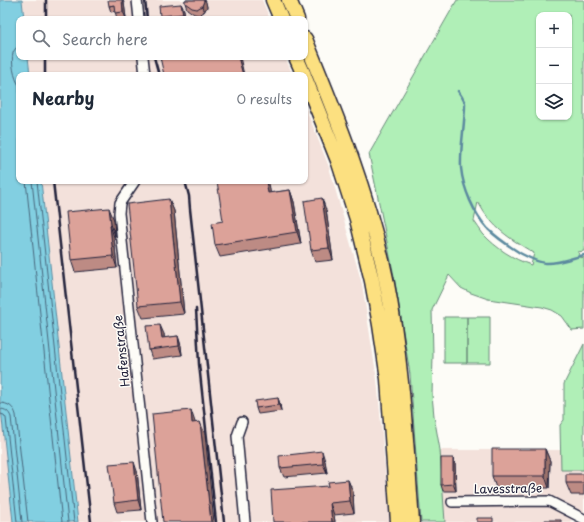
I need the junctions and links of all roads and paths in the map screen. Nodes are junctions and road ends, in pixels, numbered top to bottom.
1 (137, 0) edge
2 (273, 0) edge
3 (289, 0) edge
4 (139, 16) edge
5 (280, 16) edge
6 (296, 16) edge
7 (308, 47) edge
8 (143, 60) edge
9 (297, 60) edge
10 (145, 72) edge
11 (303, 72) edge
12 (308, 86) edge
13 (133, 184) edge
14 (242, 422) dead end
15 (452, 502) dead end
16 (584, 519) edge
17 (152, 522) edge
18 (245, 522) edge
19 (398, 522) edge
20 (412, 522) edge

1 - 4 street
2 - 5 main road
3 - 6 main road
7 - 20 main road
8 - 10 street
9 - 11 main road
12 - 19 main road
13 - 17 street, Hafenstraße
14 - 18 street
15 - 16 street, Lavesstraße

